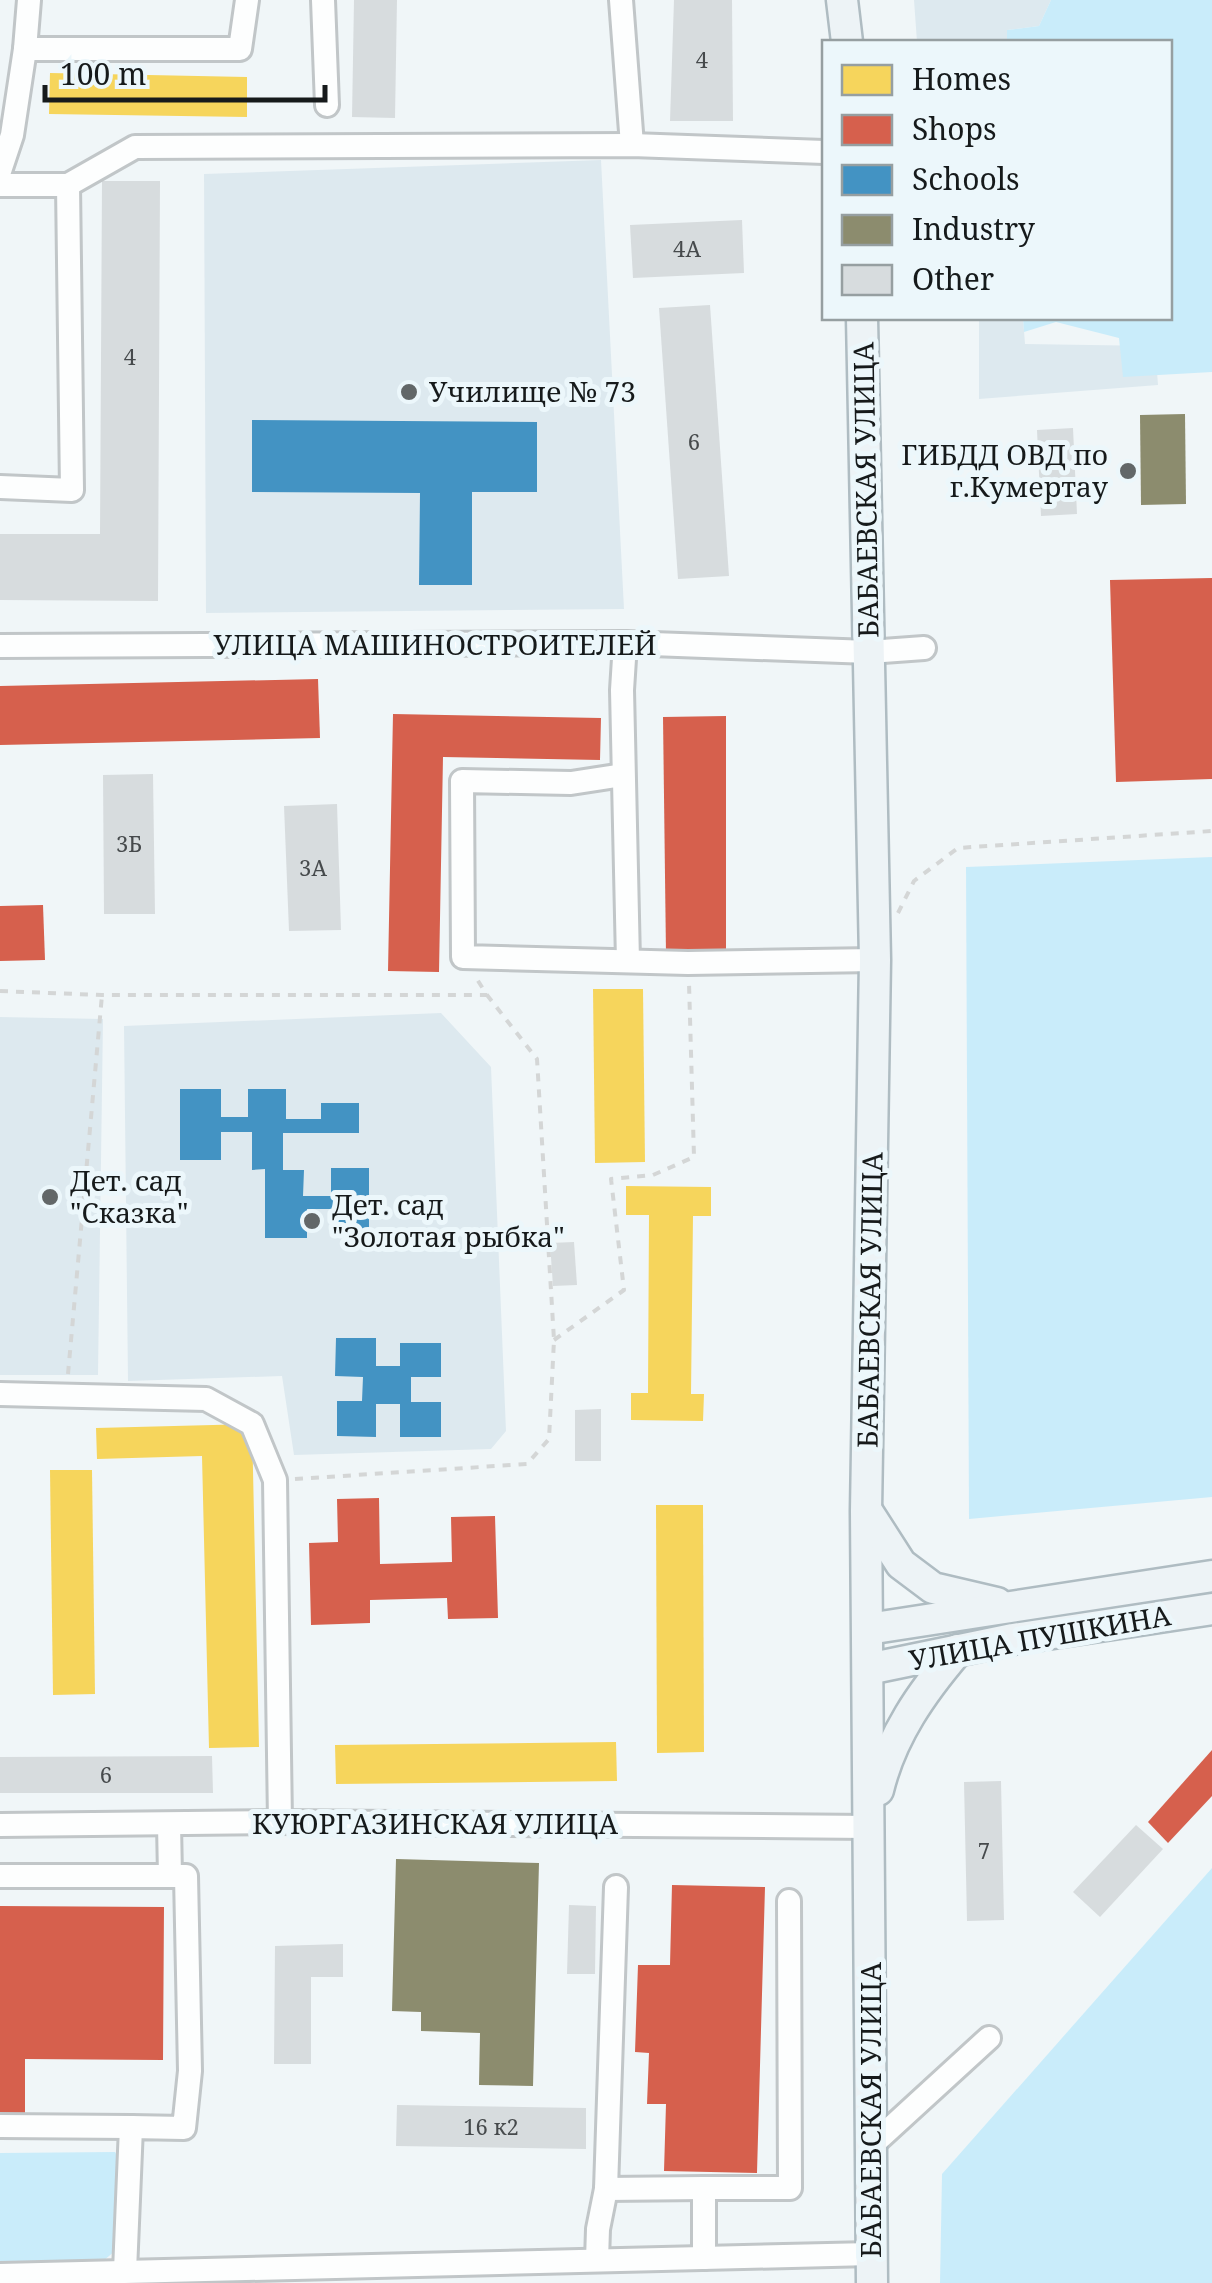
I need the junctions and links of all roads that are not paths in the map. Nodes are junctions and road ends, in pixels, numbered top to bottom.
1 (30, 0) edge
2 (247, 0) edge
3 (323, 0) edge
4 (621, 0) edge
5 (842, 0) edge
6 (847, 40) edge
7 (25, 48) junction
8 (327, 105) dead end
9 (632, 145) junction
10 (822, 152) edge
11 (0, 171) edge
12 (0, 185) edge
13 (68, 185) junction
14 (862, 320) edge
15 (0, 487) edge
16 (624, 643) junction
17 (0, 646) edge
18 (924, 648) dead end
19 (869, 652) junction
20 (623, 775) junction
21 (875, 960) junction
22 (628, 961) junction
23 (0, 1394) edge
24 (866, 1511) junction
25 (1212, 1576) edge
26 (1010, 1606) junction
27 (1212, 1609) edge
28 (868, 1629) junction
29 (958, 1650) junction
30 (868, 1670) junction
31 (280, 1822) junction
32 (168, 1824) junction
33 (0, 1825) edge
34 (869, 1827) junction
35 (0, 1876) edge
36 (170, 1876) junction
37 (616, 1887) dead end
38 (789, 1901) dead end
39 (988, 2038) dead end
40 (0, 2126) edge
41 (131, 2127) junction
42 (871, 2146) junction
43 (704, 2188) junction
44 (606, 2189) junction
45 (704, 2258) junction
46 (597, 2260) junction
47 (872, 2268) edge
48 (125, 2271) junction
49 (0, 2275) edge
50 (45, 2278) edge

1 - 7 street
2 - 7 street
3 - 8 street
4 - 9 street
5 - 6 main road
7 - 11 street
9 - 10 street
9 - 13 street
12 - 13 street
13 - 15 street
14 - 19 main road, БАБАЕВСКАЯ УЛИЦА
16 - 17 street, УЛИЦА МАШИНОСТРОИТЕЛЕЙ
16 - 19 street, УЛИЦА МАШИНОСТРОИТЕЛЕЙ
16 - 20 street
18 - 19 street, УЛИЦА МАШИНОСТРОИТЕЛЕЙ
19 - 21 main road, БАБАЕВСКАЯ УЛИЦА
20 - 22 street
20 - 22 street
21 - 22 street
21 - 24 main road, БАБАЕВСКАЯ УЛИЦА
23 - 31 street
24 - 26 main road
24 - 28 main road, БАБАЕВСКАЯ УЛИЦА
25 - 26 main road, УЛИЦА ПУШКИНА
26 - 28 main road, УЛИЦА ПУШКИНА
27 - 29 main road, УЛИЦА ПУШКИНА
28 - 30 main road, БАБАЕВСКАЯ УЛИЦА
29 - 30 main road, УЛИЦА ПУШКИНА
29 - 34 main road
30 - 34 main road, БАБАЕВСКАЯ УЛИЦА
31 - 32 street, КУЮРГАЗИНСКАЯ УЛИЦА
31 - 34 street, КУЮРГАЗИНСКАЯ УЛИЦА
32 - 33 street, КУЮРГАЗИНСКАЯ УЛИЦА
32 - 36 street
34 - 42 main road, БАБАЕВСКАЯ УЛИЦА
35 - 36 street
36 - 41 street
37 - 44 street
38 - 43 street
39 - 42 street
40 - 41 street
41 - 48 street
42 - 47 main road, БАБАЕВСКАЯ УЛИЦА
43 - 44 street
43 - 45 street
44 - 46 street
45 - 46 street
45 - 47 street
46 - 48 street
48 - 50 street
49 - 50 street

